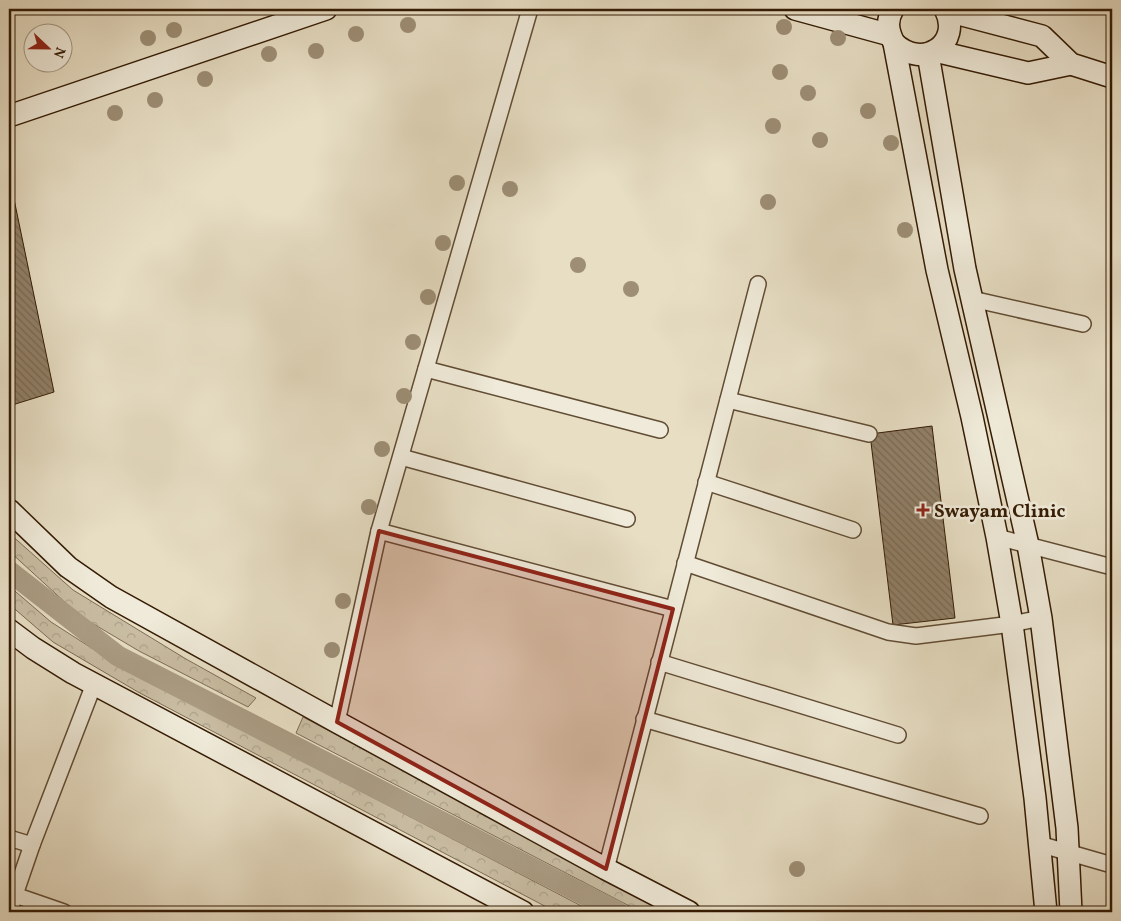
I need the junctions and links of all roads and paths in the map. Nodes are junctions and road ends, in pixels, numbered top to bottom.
1 (326, 9) edge
2 (530, 9) edge
3 (795, 9) edge
4 (892, 9) edge
5 (946, 10) edge
6 (892, 39) junction
7 (932, 52) junction
8 (1071, 64) junction
9 (1112, 77) edge
10 (9, 116) edge
11 (966, 269) junction
12 (937, 270) junction
13 (758, 284) dead end
14 (972, 299) junction
15 (1083, 324) dead end
16 (426, 369) junction
17 (728, 400) junction
18 (998, 413) junction
19 (972, 417) junction
20 (660, 430) dead end
21 (869, 434) dead end
22 (401, 457) junction
23 (706, 482) junction
24 (9, 510) edge
25 (627, 519) dead end
26 (853, 530) dead end
27 (380, 531) junction
28 (997, 537) junction
29 (1028, 545) junction
30 (685, 563) junction
31 (1112, 567) edge
32 (673, 609) junction
33 (1041, 618) junction
34 (1012, 624) junction
35 (9, 630) edge
36 (659, 662) junction
37 (94, 684) junction
38 (1052, 712) junction
39 (1025, 714) junction
40 (644, 719) junction
41 (336, 722) junction
42 (898, 734) dead end
43 (980, 816) dead end
44 (9, 838) edge
45 (1039, 844) junction
46 (32, 845) junction
47 (1068, 852) junction
48 (1112, 865) edge
49 (606, 869) junction
50 (12, 894) edge
51 (9, 912) edge
52 (64, 912) edge
53 (523, 912) edge
54 (689, 912) edge
55 (1046, 912) edge
56 (1071, 912) edge

1 - 10 street
2 - 16 street
3 - 6 street
4 - 6 street
5 - 7 street
5 - 8 street
6 - 7 street
6 - 12 street
7 - 8 street
7 - 11 street
8 - 9 street
11 - 12 street
11 - 14 street
12 - 19 street
13 - 17 street
14 - 15 street
14 - 18 street
16 - 20 street
16 - 22 street
17 - 21 street
17 - 23 street
18 - 19 street
18 - 29 street
19 - 28 street
22 - 25 street
22 - 27 street
23 - 26 street
23 - 30 street
24 - 41 street
27 - 32 street
27 - 41 street
28 - 29 street
28 - 34 street
29 - 31 street
29 - 33 street
30 - 32 street
30 - 34 street
32 - 36 street
33 - 34 street
33 - 38 street
34 - 39 street
35 - 37 street
36 - 40 street
36 - 42 street
37 - 46 street
37 - 53 street
38 - 39 street
38 - 47 street
39 - 45 street
40 - 43 street
40 - 49 street
41 - 49 street
44 - 46 street
45 - 47 street
45 - 55 street
46 - 50 street
47 - 48 street
47 - 56 street
49 - 54 street
50 - 51 street
50 - 52 street

